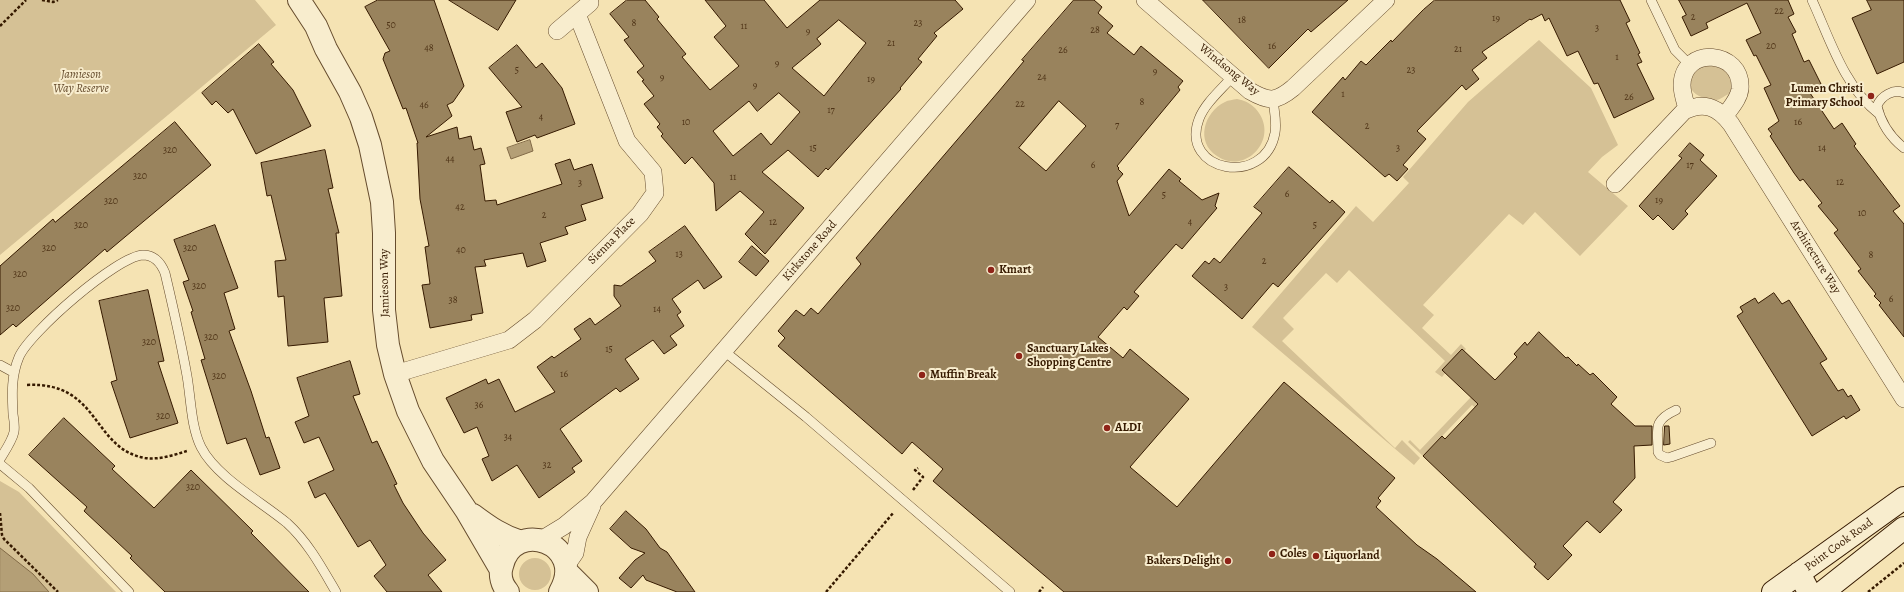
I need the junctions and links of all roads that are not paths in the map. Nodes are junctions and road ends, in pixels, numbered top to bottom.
1 (284, 0) edge
2 (299, 0) edge
3 (1027, 0) edge
4 (1144, 0) edge
5 (1386, 0) edge
6 (1651, 0) edge
7 (1812, 0) edge
8 (557, 31) dead end
9 (326, 49) junction
10 (1690, 65) junction
11 (1233, 76) junction
12 (1904, 93) edge
13 (1273, 100) junction
14 (1688, 109) junction
15 (1879, 114) junction
16 (1725, 116) junction
17 (1904, 148) edge
18 (1615, 184) dead end
19 (724, 351) junction
20 (0, 365) edge
21 (13, 372) junction
22 (395, 374) junction
23 (1904, 399) edge
24 (1676, 410) dead end
25 (1711, 443) dead end
26 (0, 459) edge
27 (0, 464) edge
28 (1904, 498) edge
29 (593, 502) junction
30 (466, 510) junction
31 (1904, 528) edge
32 (531, 541) junction
33 (501, 570) junction
34 (564, 577) edge
35 (1794, 586) edge
36 (129, 592) edge
37 (336, 592) edge
38 (508, 592) edge
39 (587, 592) edge
40 (1010, 592) edge
41 (1824, 592) edge

1 - 9 street, Jamieson Way
2 - 9 street, Jamieson Way
3 - 19 street, Kirkstone Road
4 - 11 street, Windsong Way
5 - 13 street, Windsong Way
6 - 10 lane
7 - 15 lane
8 - 22 street, Sienna Place
9 - 22 street, Jamieson Way
10 - 14 street
10 - 16 street
11 - 13 street, Windsong Way
11 - 13 lane
12 - 15 lane
14 - 16 street
14 - 18 street
15 - 17 lane
16 - 23 street, Architecture Way
19 - 29 street, Kirkstone Road
19 - 40 lane
20 - 21 lane
21 - 26 lane
21 - 37 lane
22 - 30 street, Jamieson Way
24 - 25 lane
27 - 36 lane
28 - 35 street, Point Cook Road
29 - 32 street, Kirkstone Road
29 - 34 street, Kirkstone Road
30 - 32 street, Jamieson Way
30 - 33 street, Jamieson Way
31 - 41 street
32 - 33 street
32 - 34 street, Jamieson Way
33 - 38 street, Jamieson Way
34 - 39 street, Jamieson Way

